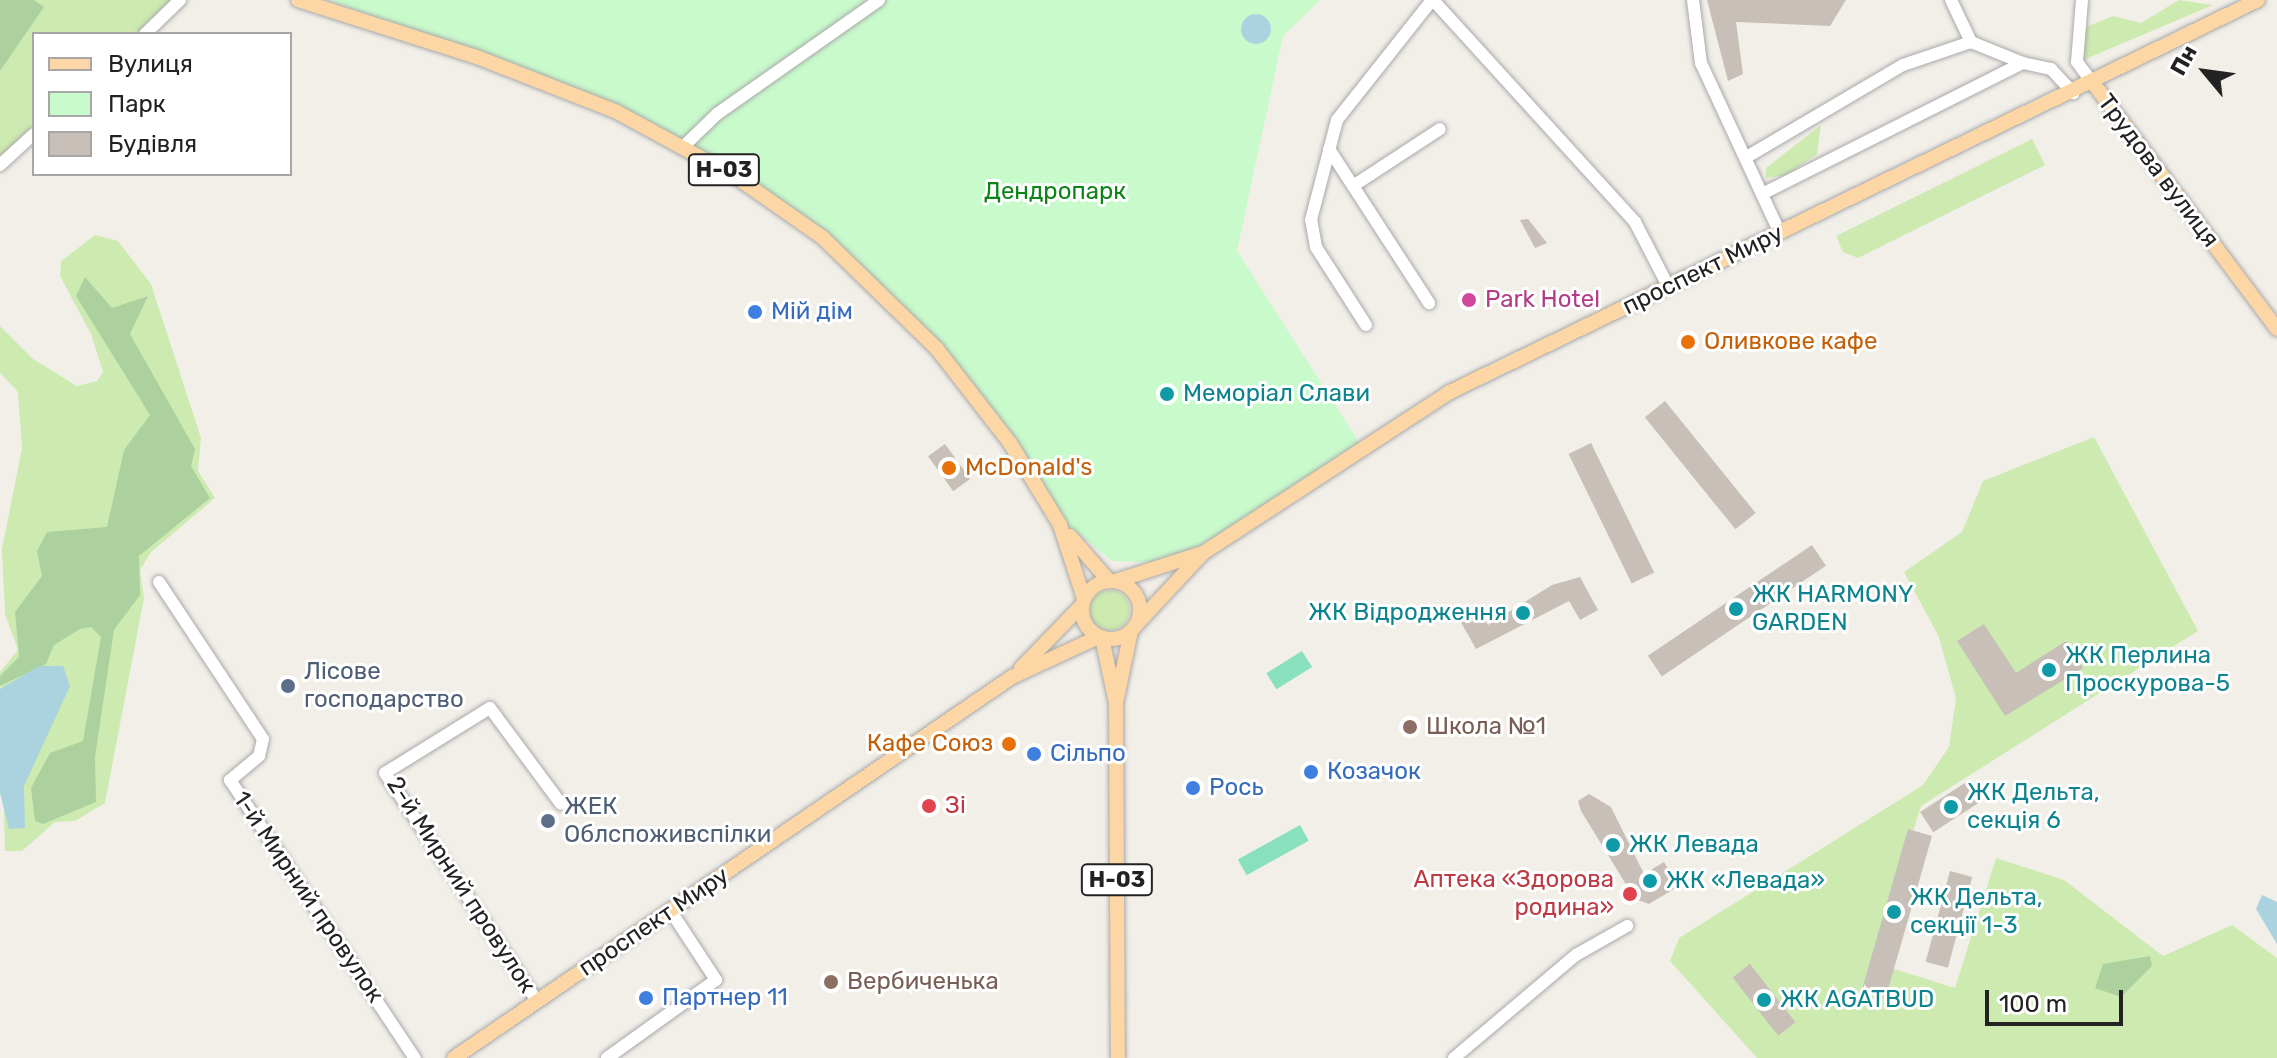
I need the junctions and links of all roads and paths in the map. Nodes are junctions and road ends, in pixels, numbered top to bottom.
1 (180, 0) edge
2 (298, 0) edge
3 (879, 0) edge
4 (1433, 0) edge
5 (1693, 0) edge
6 (1951, 0) edge
7 (2082, 0) edge
8 (2258, 0) edge
9 (147, 32) edge
10 (1971, 42) junction
11 (2028, 63) junction
12 (2093, 83) junction
13 (2073, 93) junction
14 (1440, 129) dead end
15 (32, 136) edge
16 (684, 146) junction
17 (1329, 149) junction
18 (1745, 158) junction
19 (0, 165) edge
20 (1356, 184) junction
21 (1762, 194) junction
22 (1780, 233) junction
23 (1668, 286) junction
24 (1429, 303) dead end
25 (1366, 325) dead end
26 (2277, 329) edge
27 (1060, 525) junction
28 (1203, 553) junction
29 (1113, 581) junction
30 (159, 582) dead end
31 (1083, 602) junction
32 (1134, 628) junction
33 (1100, 637) junction
34 (1012, 677) junction
35 (1116, 703) junction
36 (561, 804) dead end
37 (670, 910) junction
38 (1627, 926) dead end
39 (537, 1001) junction
40 (415, 1058) edge
41 (454, 1058) edge
42 (607, 1058) edge
43 (1118, 1058) edge
44 (1454, 1058) edge

1 - 9 street
2 - 16 main road, Н-03
3 - 16 street
4 - 17 street
4 - 23 street
5 - 18 street
6 - 10 street
7 - 12 street, Трудова вулиця
8 - 12 main road, проспект Миру
10 - 11 street
10 - 18 street
11 - 13 street
11 - 21 street
12 - 13 main road, проспект Миру
12 - 26 main road, Трудова вулиця
13 - 22 main road, проспект Миру
14 - 20 street
15 - 19 street
16 - 27 main road, Н-03
17 - 20 street
17 - 25 street
18 - 21 street
20 - 24 street
21 - 22 street
22 - 23 main road, проспект Миру
23 - 28 main road, проспект Миру
27 - 29 main road, Н-03
27 - 31 main road, Н-03
28 - 29 main road, проспект Миру
28 - 32 main road, проспект Миру
29 - 31 main road
29 - 32 main road, Н-03
30 - 40 street, 1-й Мирний провулок
31 - 33 main road, Н-03
31 - 34 main road, проспект Миру
32 - 33 main road
32 - 35 main road, Н-03
33 - 34 main road, проспект Миру
33 - 35 main road, Н-03
34 - 37 main road, проспект Миру
35 - 43 main road, Н-03
36 - 39 street, 2-й Мирний провулок
37 - 39 main road, проспект Миру
37 - 42 street
38 - 44 street
39 - 41 main road, проспект Миру

